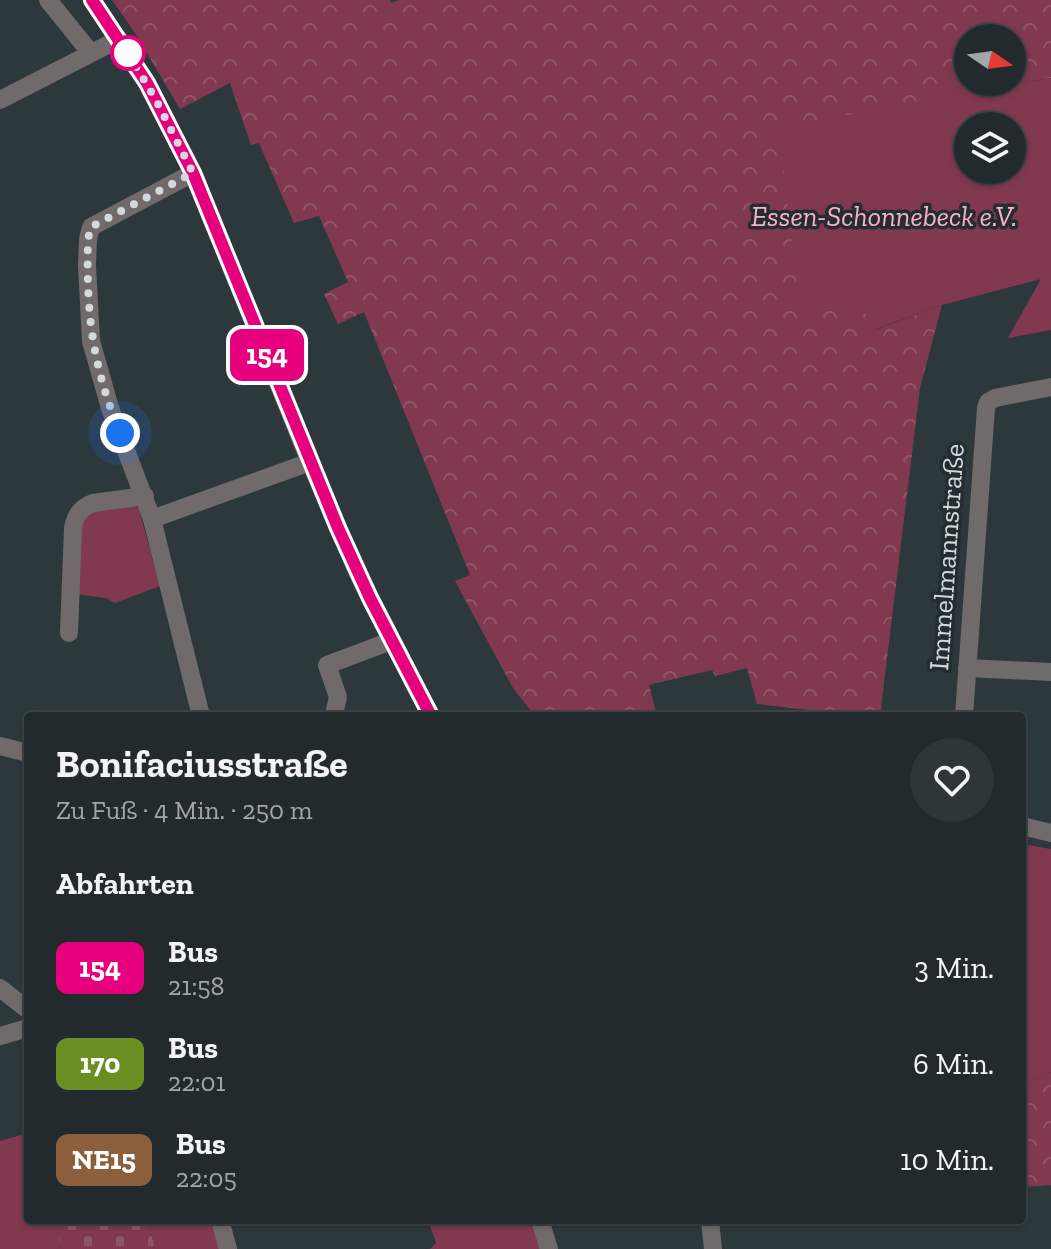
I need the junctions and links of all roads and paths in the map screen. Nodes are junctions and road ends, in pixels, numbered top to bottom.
1 (48, 0) edge
2 (92, 0) edge
3 (119, 39) junction
4 (90, 52) junction
5 (0, 100) edge
6 (193, 173) junction
7 (1051, 387) edge
8 (310, 462) junction
9 (142, 489) junction
10 (152, 519) junction
11 (69, 633) dead end
12 (391, 641) junction
13 (967, 668) junction
14 (1051, 672) edge
15 (200, 712) edge
16 (336, 712) edge
17 (429, 712) edge
18 (964, 712) edge
19 (0, 746) edge
20 (24, 752) edge
21 (1026, 827) edge
22 (1051, 833) edge
23 (0, 988) edge
24 (24, 1007) edge
25 (24, 1029) edge
26 (0, 1036) edge
27 (221, 1224) edge
28 (541, 1224) edge
29 (710, 1224) edge
30 (228, 1249) edge
31 (549, 1249) edge
32 (713, 1249) edge

1 - 4 street
2 - 3 street
3 - 4 street
3 - 6 street
4 - 5 street
6 - 8 street
6 - 9 street
7 - 13 street, Immelmannstraße
8 - 10 street
8 - 12 street
9 - 10 street
9 - 11 street
10 - 15 street
12 - 16 street
12 - 17 street
13 - 14 street
13 - 18 street, Immelmannstraße
19 - 20 street
21 - 22 street
23 - 24 street
25 - 26 street
27 - 30 street
28 - 31 street
29 - 32 street

